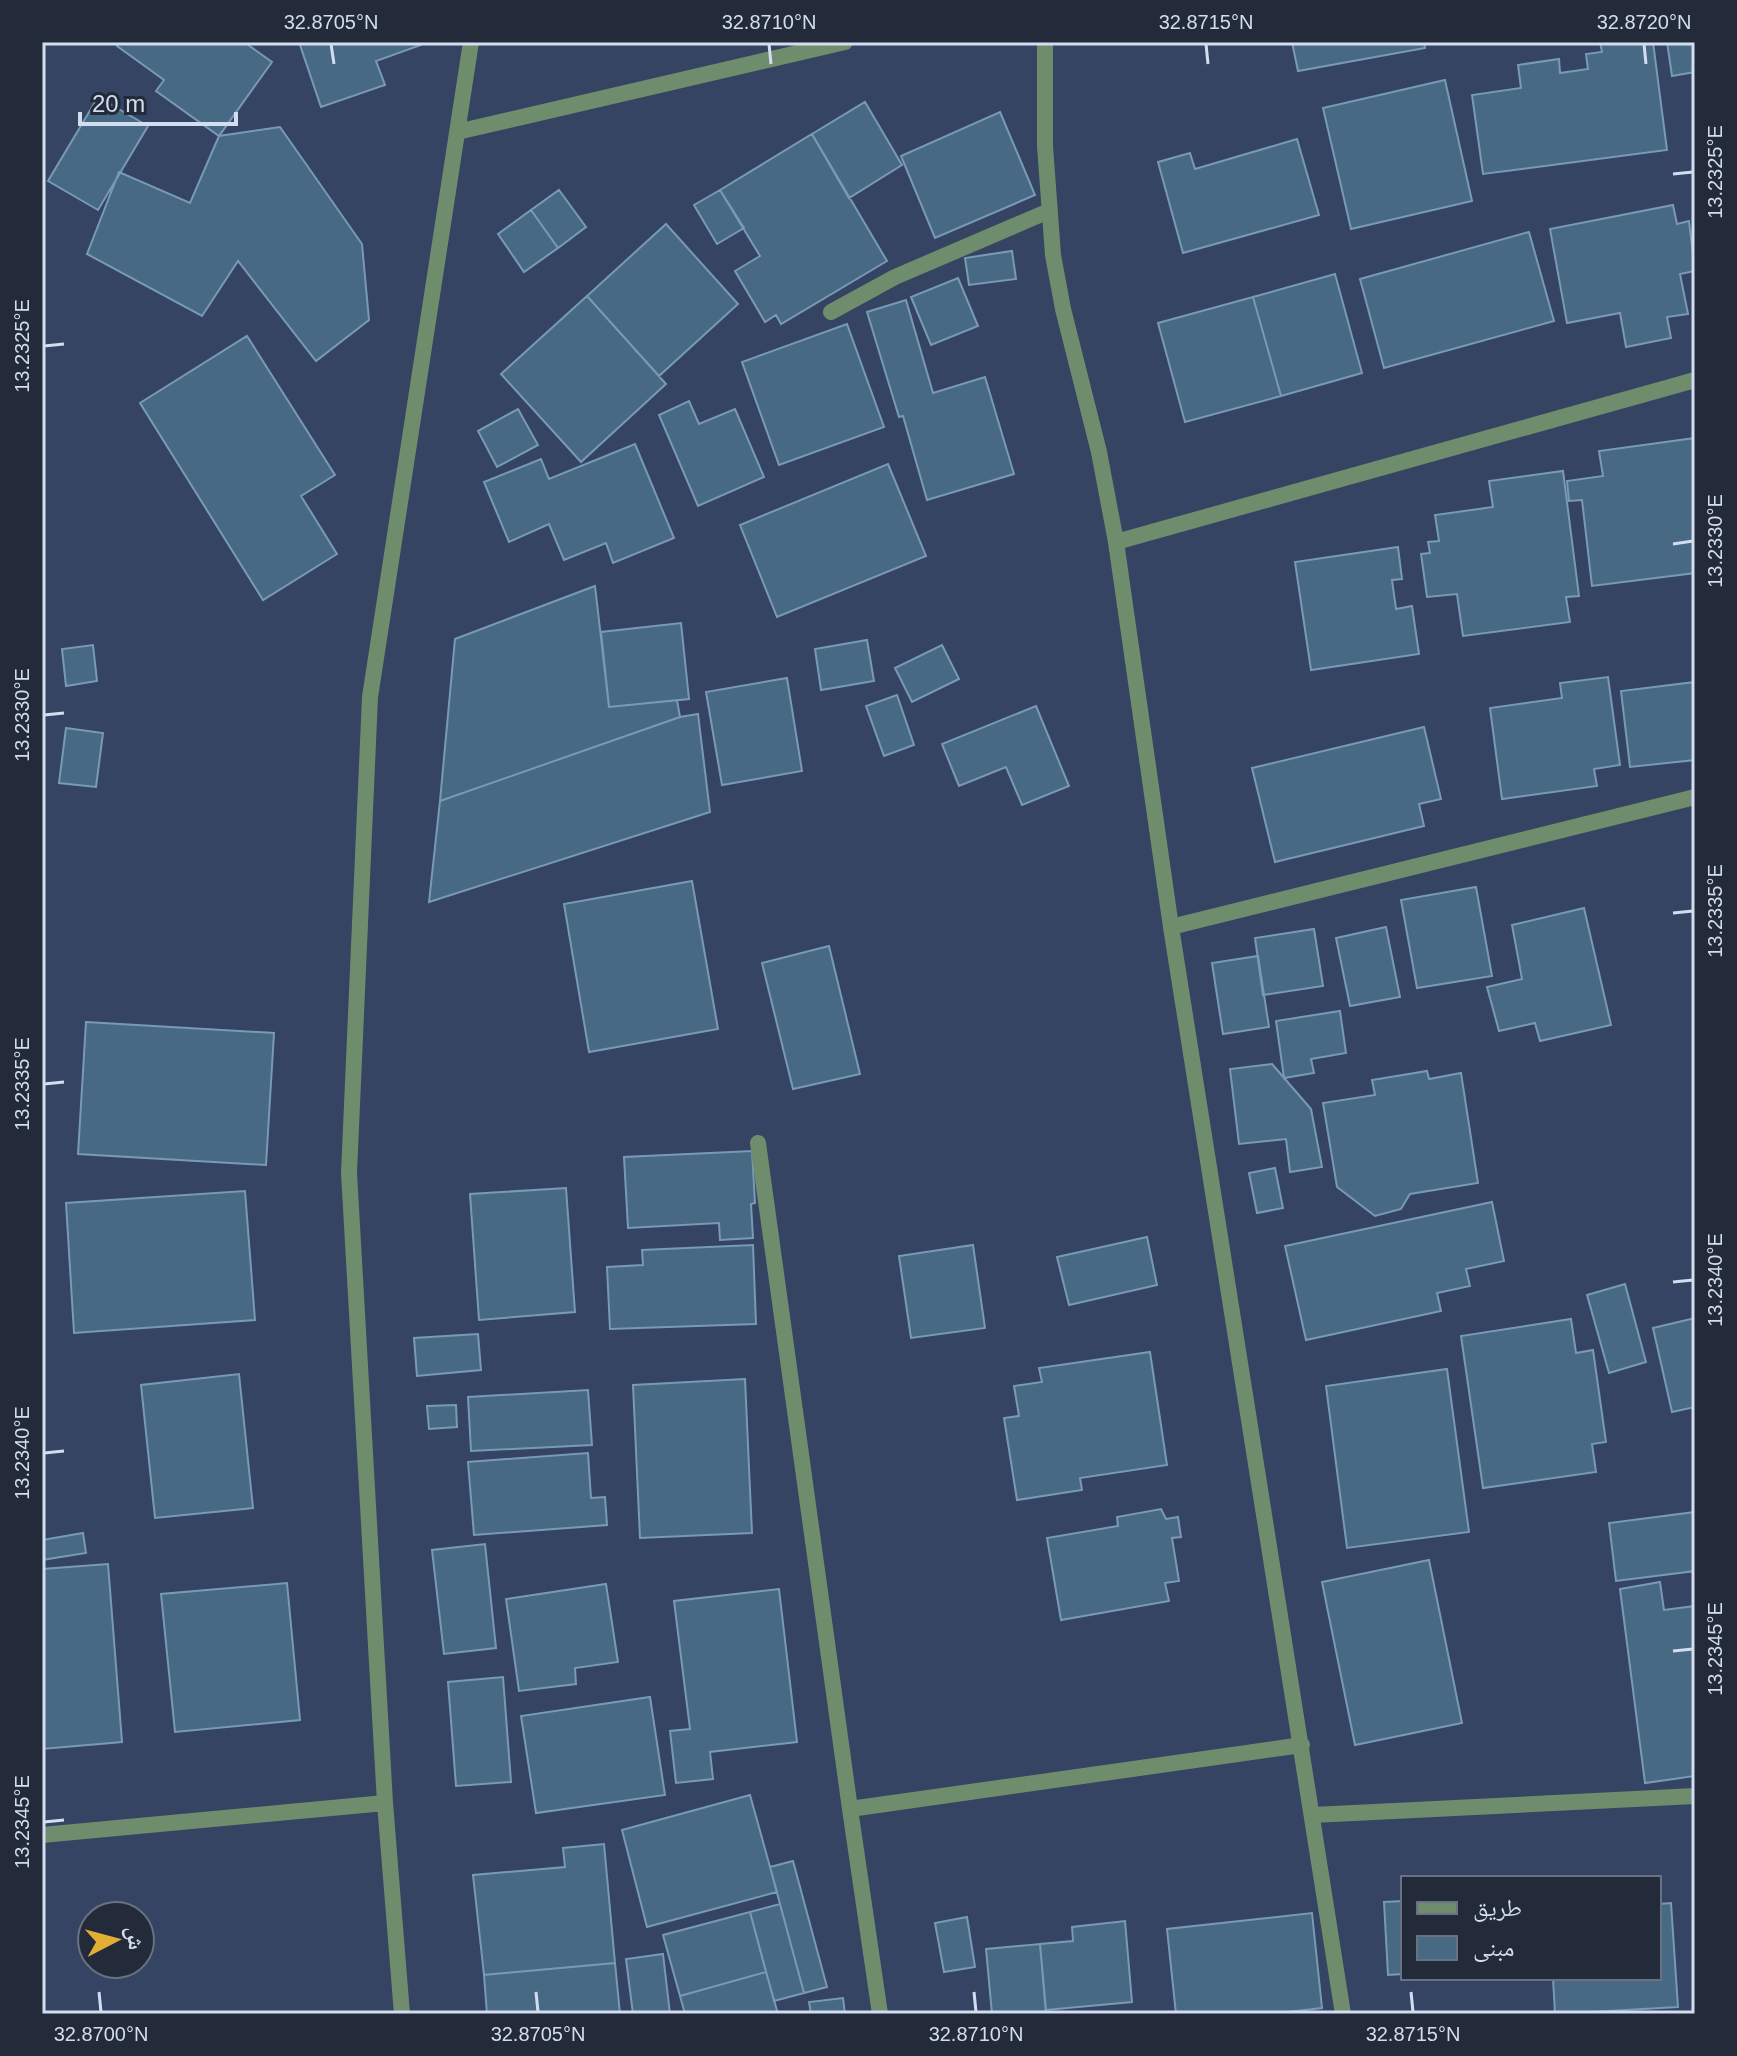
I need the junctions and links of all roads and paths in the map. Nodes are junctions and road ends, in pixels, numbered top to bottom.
1 (471, 42) edge
2 (845, 42) edge
3 (1045, 42) edge
4 (457, 132) junction
5 (1049, 211) junction
6 (831, 312) dead end
7 (1695, 380) edge
8 (1116, 542) junction
9 (1695, 797) edge
10 (1171, 927) junction
11 (758, 1143) dead end
12 (1302, 1745) junction
13 (1695, 1796) edge
14 (385, 1803) junction
15 (850, 1809) junction
16 (1313, 1815) junction
17 (42, 1835) edge
18 (402, 2014) edge
19 (880, 2014) edge
20 (1343, 2014) edge

1 - 4 street
2 - 4 street
3 - 5 street
4 - 14 street
5 - 6 street
5 - 8 street
7 - 8 street
8 - 10 street
9 - 10 street
10 - 12 street
11 - 15 street
12 - 15 street
12 - 16 street
13 - 16 street
14 - 17 street
14 - 18 street
15 - 19 street
16 - 20 street

